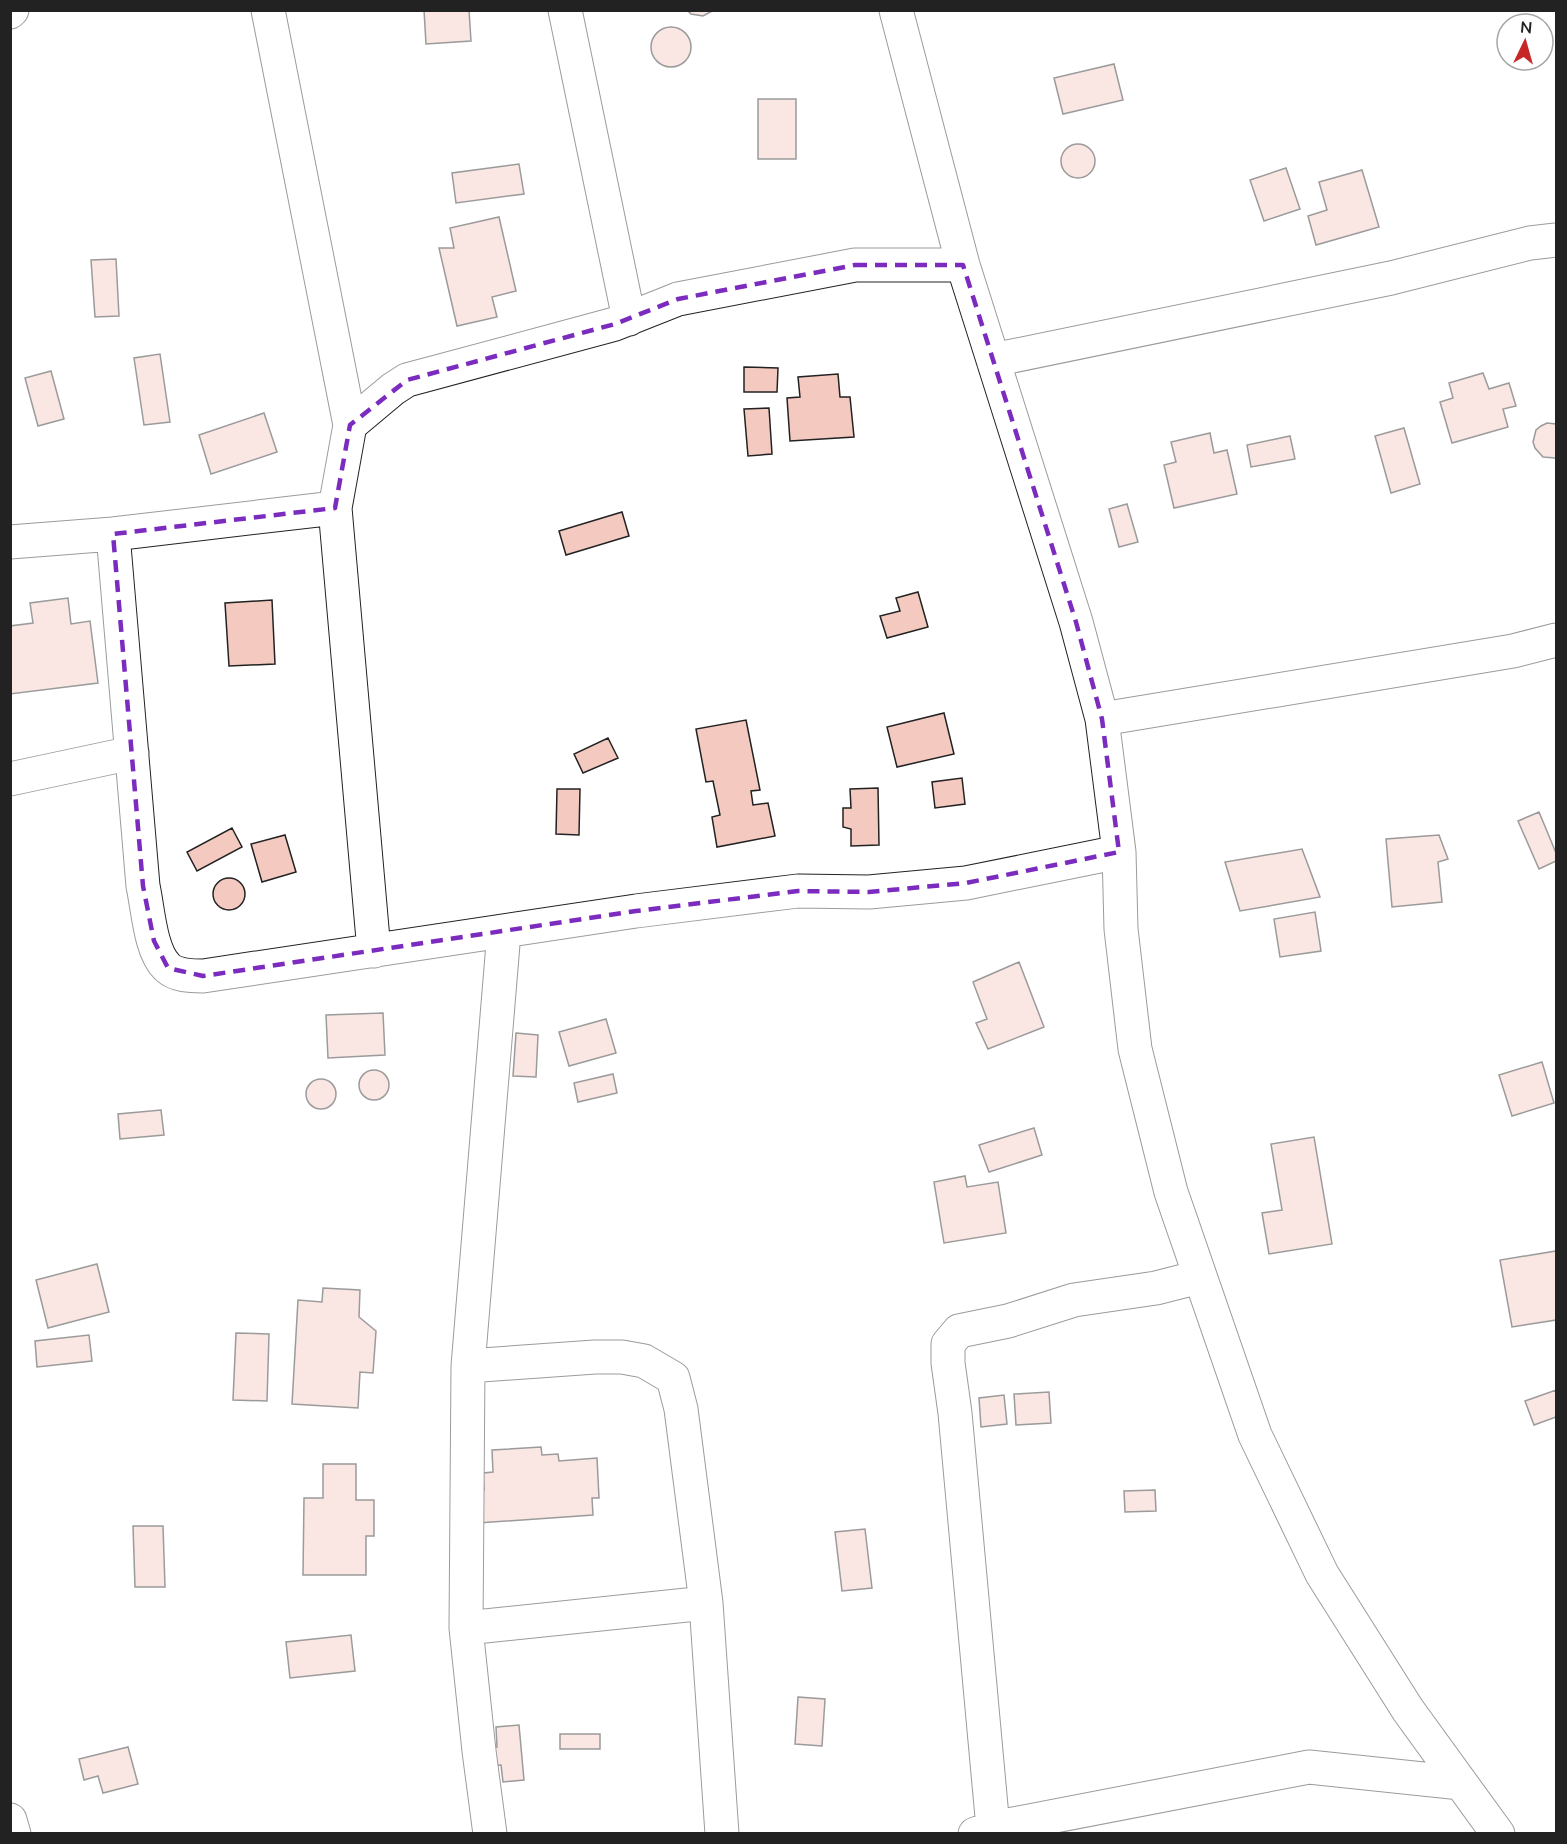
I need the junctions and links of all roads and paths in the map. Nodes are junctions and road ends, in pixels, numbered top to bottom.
1 (267, 10) edge
2 (565, 10) edge
3 (896, 10) edge
4 (1557, 240) edge
5 (963, 265) junction
6 (629, 319) junction
7 (993, 360) junction
8 (350, 425) junction
9 (334, 508) junction
10 (113, 534) junction
11 (10, 542) edge
12 (1557, 640) edge
13 (1102, 719) junction
14 (132, 753) junction
15 (10, 779) edge
16 (1119, 852) junction
17 (504, 932) junction
18 (374, 951) junction
19 (1199, 1277) junction
20 (468, 1366) junction
21 (706, 1603) junction
22 (466, 1628) junction
23 (1461, 1783) junction
24 (10, 1820) edge
25 (984, 1831) edge
26 (14, 1833) edge
27 (490, 1833) edge
28 (722, 1833) edge
29 (1498, 1833) edge

1 - 8 street
2 - 6 street
3 - 5 street
4 - 7 street
5 - 6 street
5 - 7 street
6 - 8 street
7 - 13 street
8 - 9 street
9 - 10 street
9 - 18 street
10 - 11 street
10 - 14 street
12 - 13 street
13 - 16 street
14 - 15 street
14 - 18 street
16 - 17 street
16 - 19 street
17 - 18 street
17 - 20 street
19 - 23 street
19 - 25 street
20 - 21 street
20 - 22 street
21 - 22 street
21 - 28 street
22 - 27 street
23 - 25 street
23 - 29 street
24 - 26 street

